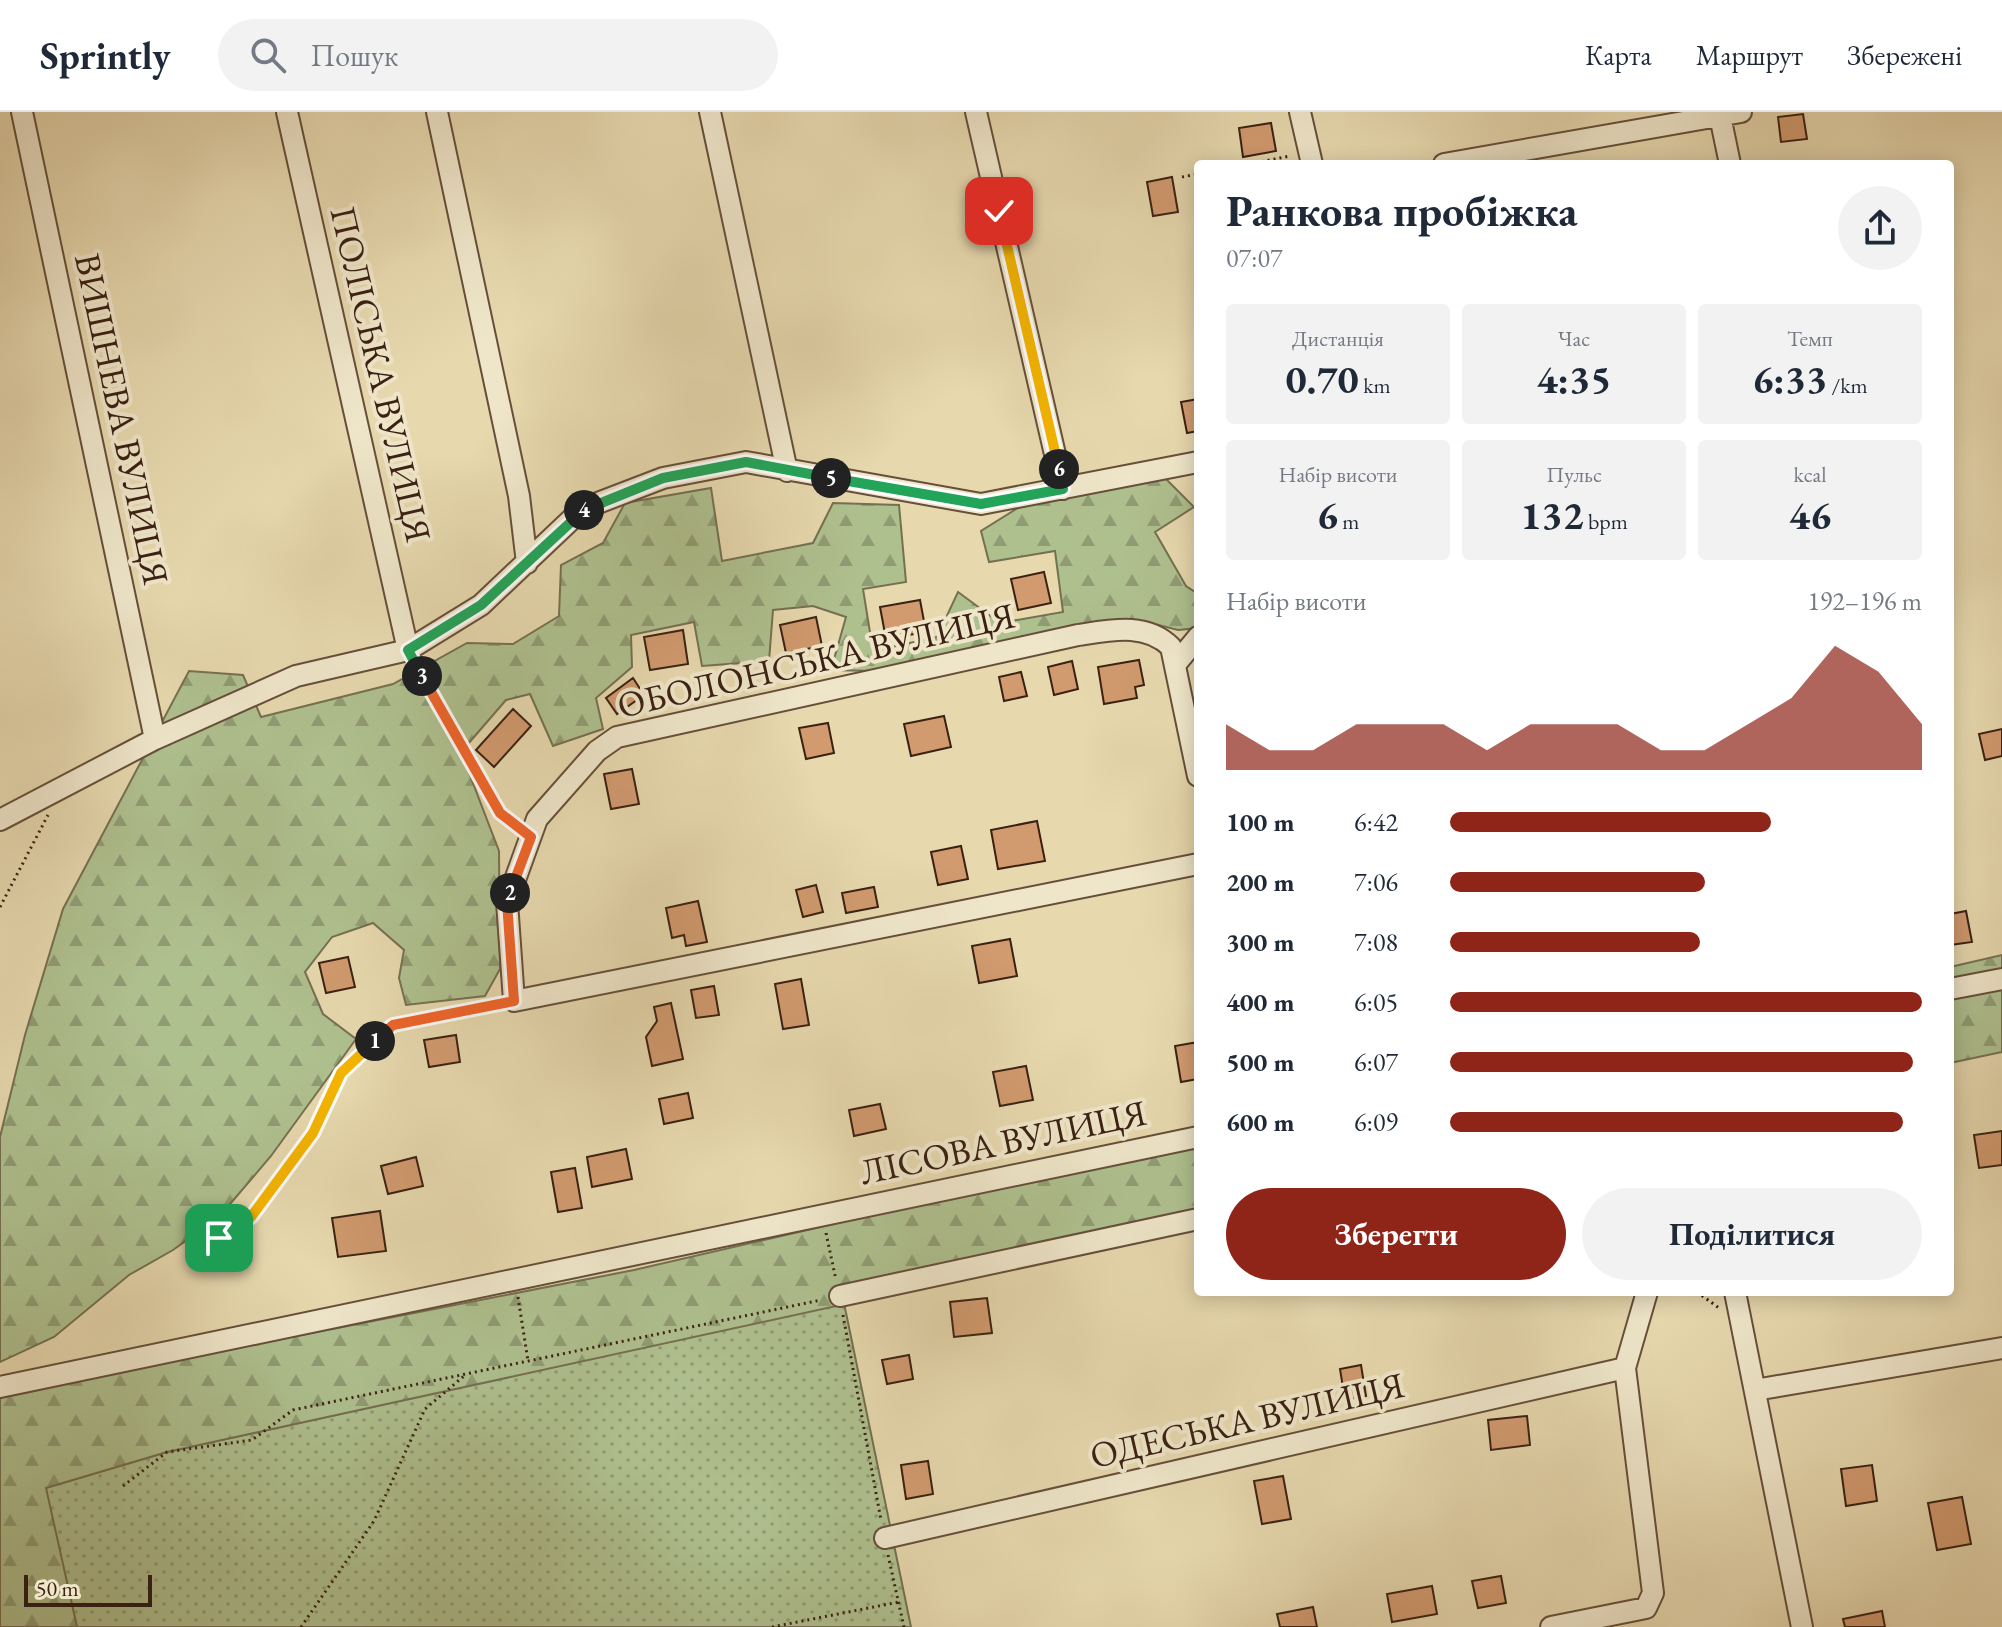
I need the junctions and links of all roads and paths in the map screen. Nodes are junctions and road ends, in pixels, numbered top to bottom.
1 (22, 112) edge
2 (287, 112) edge
3 (437, 112) edge
4 (710, 112) edge
5 (976, 112) edge
6 (1300, 112) edge
7 (1741, 112) edge
8 (1720, 116) junction
9 (1632, 121) edge
10 (1311, 158) edge
11 (1291, 160) edge
12 (1461, 160) edge
13 (1729, 160) edge
14 (1194, 175) edge
15 (1182, 177) dead end
16 (1194, 463) edge
17 (787, 471) junction
18 (1063, 489) junction
19 (527, 563) junction
20 (1194, 642) edge
21 (408, 650) junction
22 (1175, 665) junction
23 (155, 739) junction
24 (1194, 757) edge
25 (48, 814) dead end
26 (0, 820) edge
27 (531, 837) junction
28 (1194, 865) edge
29 (0, 907) edge
30 (2002, 979) edge
31 (1954, 988) edge
32 (514, 1001) junction
33 (1194, 1138) edge
34 (822, 1214) junction
35 (1194, 1220) edge
36 (219, 1238) dead end
37 (516, 1280) junction
38 (840, 1296) junction
39 (1646, 1296) edge
40 (1736, 1296) edge
41 (2002, 1348) edge
42 (528, 1361) junction
43 (1625, 1368) junction
44 (467, 1373) junction
45 (0, 1387) edge
46 (1755, 1390) junction
47 (123, 1486) dead end
48 (885, 1538) junction
49 (899, 1602) junction
50 (301, 1627) edge
51 (772, 1627) edge
52 (904, 1627) edge
53 (1551, 1627) edge
54 (1802, 1627) edge

1 - 23 street, ВИШНЕВА ВУЛИЦЯ
2 - 21 street, ПОЛІСЬКА ВУЛИЦЯ
3 - 19 street
4 - 17 street
5 - 18 street
6 - 10 street
7 - 8 street
8 - 9 street
8 - 13 street
9 - 12 street
10 - 11 path
14 - 15 path
16 - 18 street
17 - 18 street
17 - 19 street
19 - 21 street
20 - 22 street
21 - 23 street
21 - 27 path
22 - 24 street, ОБОЛОНСЬКА ВУЛИЦЯ
22 - 27 street, ОБОЛОНСЬКА ВУЛИЦЯ
23 - 26 street
25 - 29 path
27 - 32 street, ОБОЛОНСЬКА ВУЛИЦЯ
28 - 32 street
30 - 31 street
32 - 36 path
33 - 34 street, ЛІСОВА ВУЛИЦЯ
34 - 37 street, ЛІСОВА ВУЛИЦЯ
34 - 38 path
35 - 38 street
37 - 42 path
37 - 45 street, ЛІСОВА ВУЛИЦЯ
38 - 42 path
38 - 48 path
39 - 43 street
40 - 46 street
41 - 46 street
42 - 44 path
43 - 48 street, ОДЕСЬКА ВУЛИЦЯ
43 - 53 street
44 - 47 path
44 - 50 path
46 - 54 street
48 - 49 path
49 - 51 path
49 - 52 path

